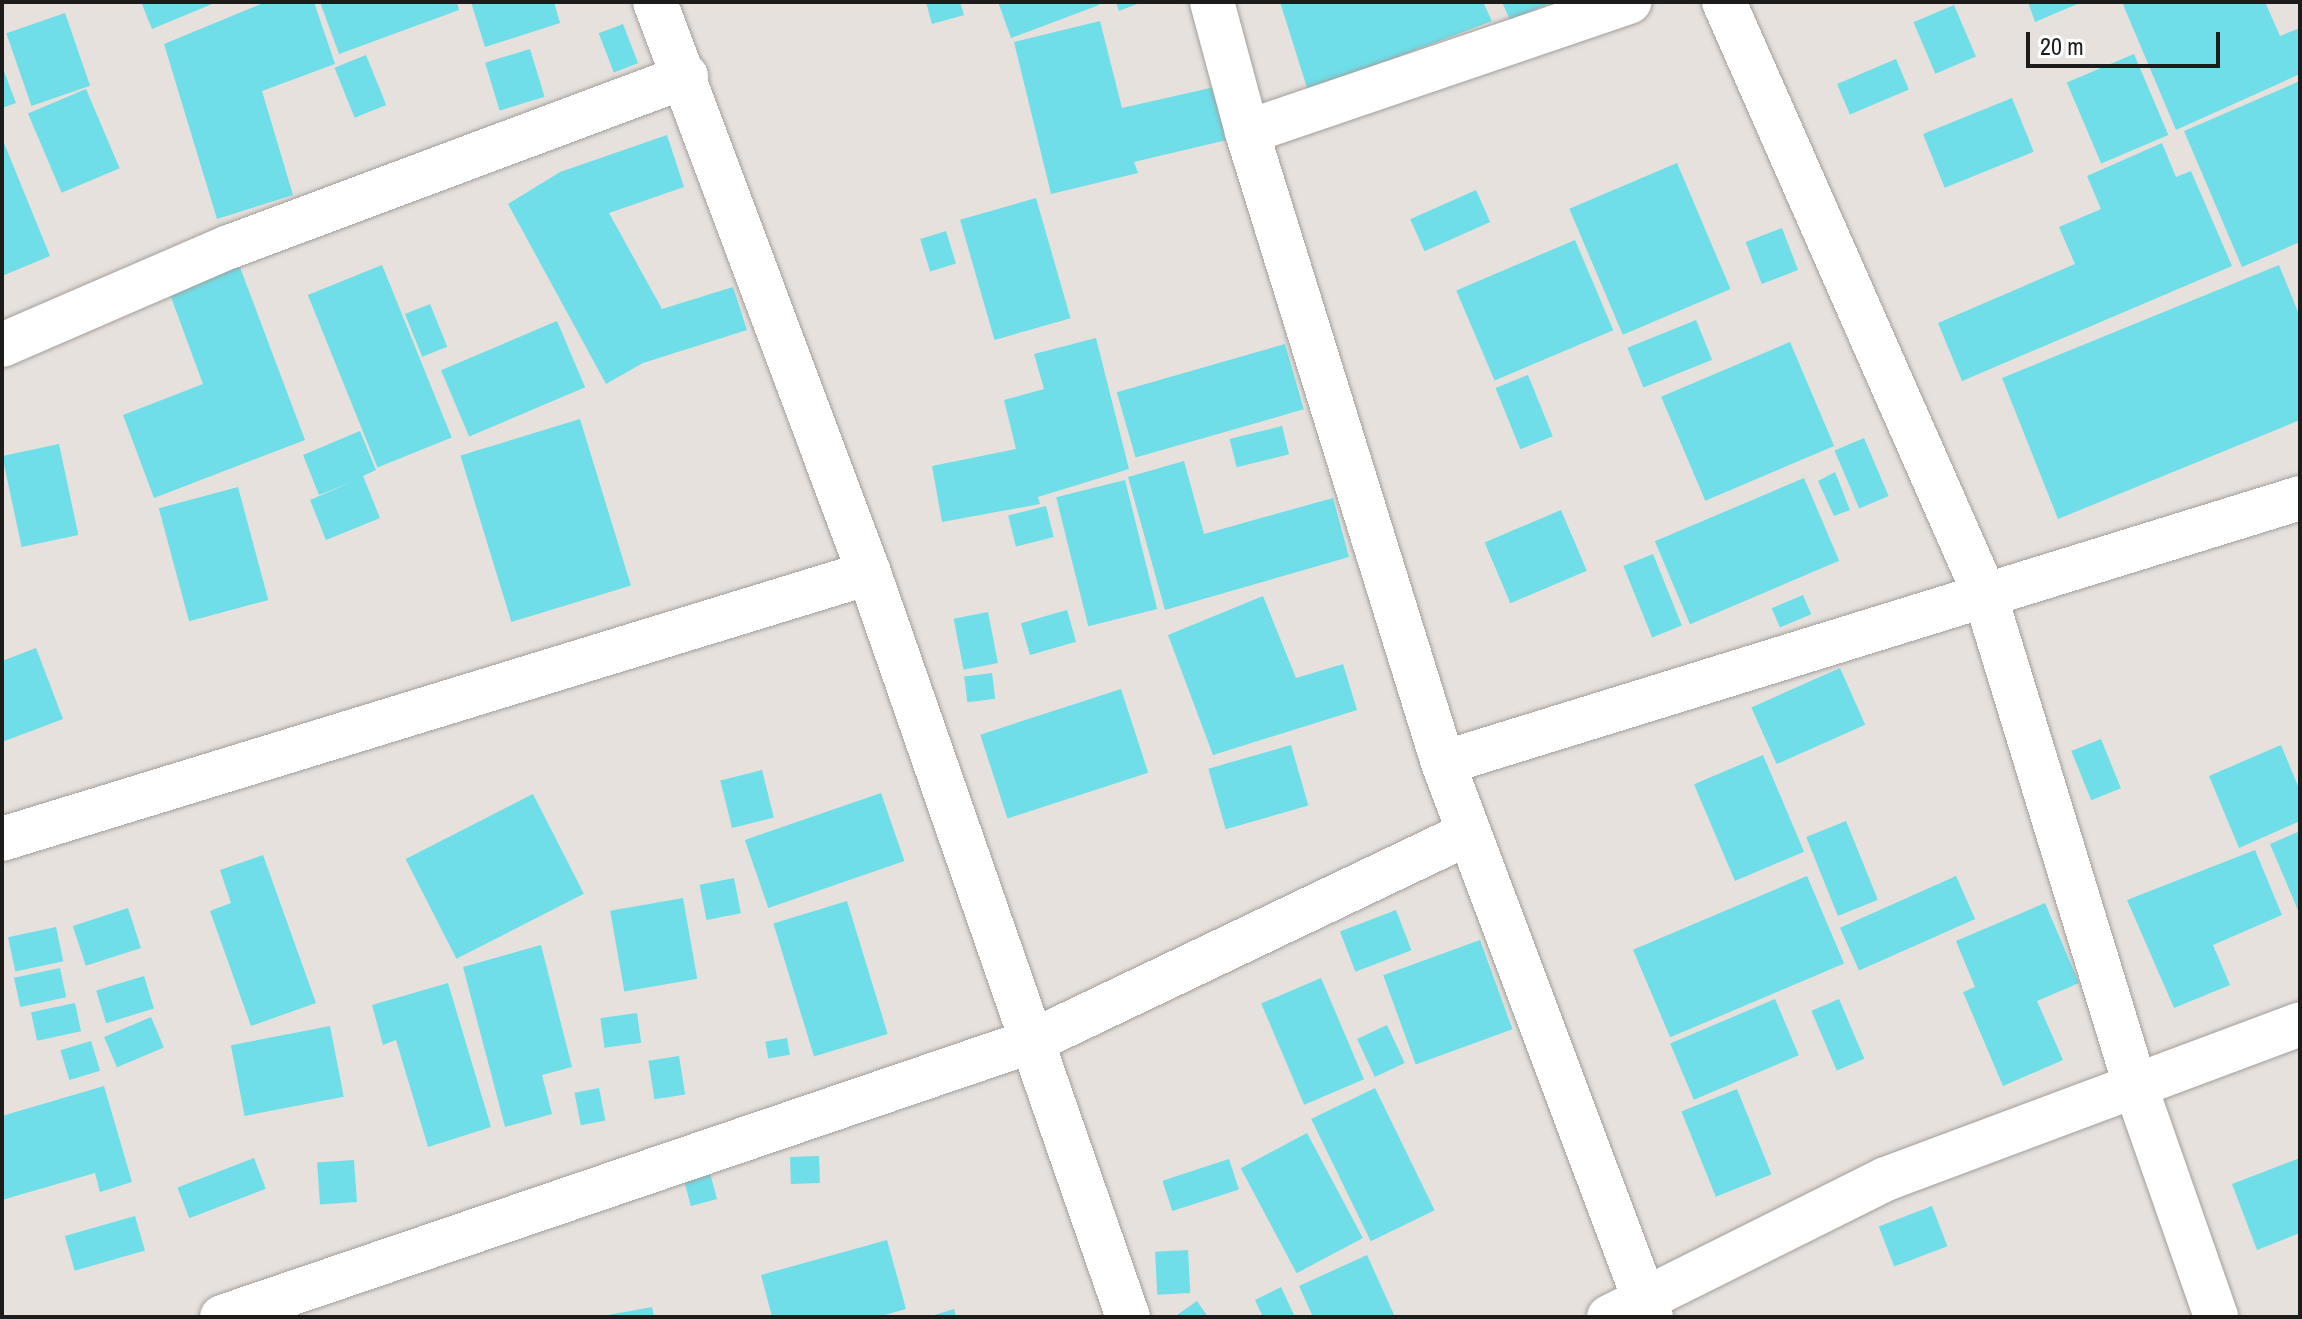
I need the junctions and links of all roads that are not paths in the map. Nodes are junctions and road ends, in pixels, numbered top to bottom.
1 (655, 2) edge
2 (1212, 2) edge
3 (1629, 2) edge
4 (1724, 2) edge
5 (686, 76) junction
6 (1247, 132) junction
7 (2, 345) edge
8 (2300, 498) edge
9 (869, 573) junction
10 (1985, 595) junction
11 (1443, 763) junction
12 (1469, 833) junction
13 (2, 839) edge
14 (2300, 1024) edge
15 (1035, 1040) junction
16 (2136, 1088) junction
17 (1635, 1311) edge
18 (222, 1317) edge
19 (1128, 1317) edge
20 (2216, 1317) edge

1 - 5 street
2 - 6 street
3 - 6 street
4 - 10 street
5 - 7 street
5 - 9 street
6 - 11 street
8 - 10 street
9 - 13 street
9 - 15 street
10 - 11 street
10 - 16 street
11 - 12 street
12 - 15 street
12 - 17 street
14 - 16 street
15 - 18 street
15 - 19 street
16 - 17 street
16 - 20 street

